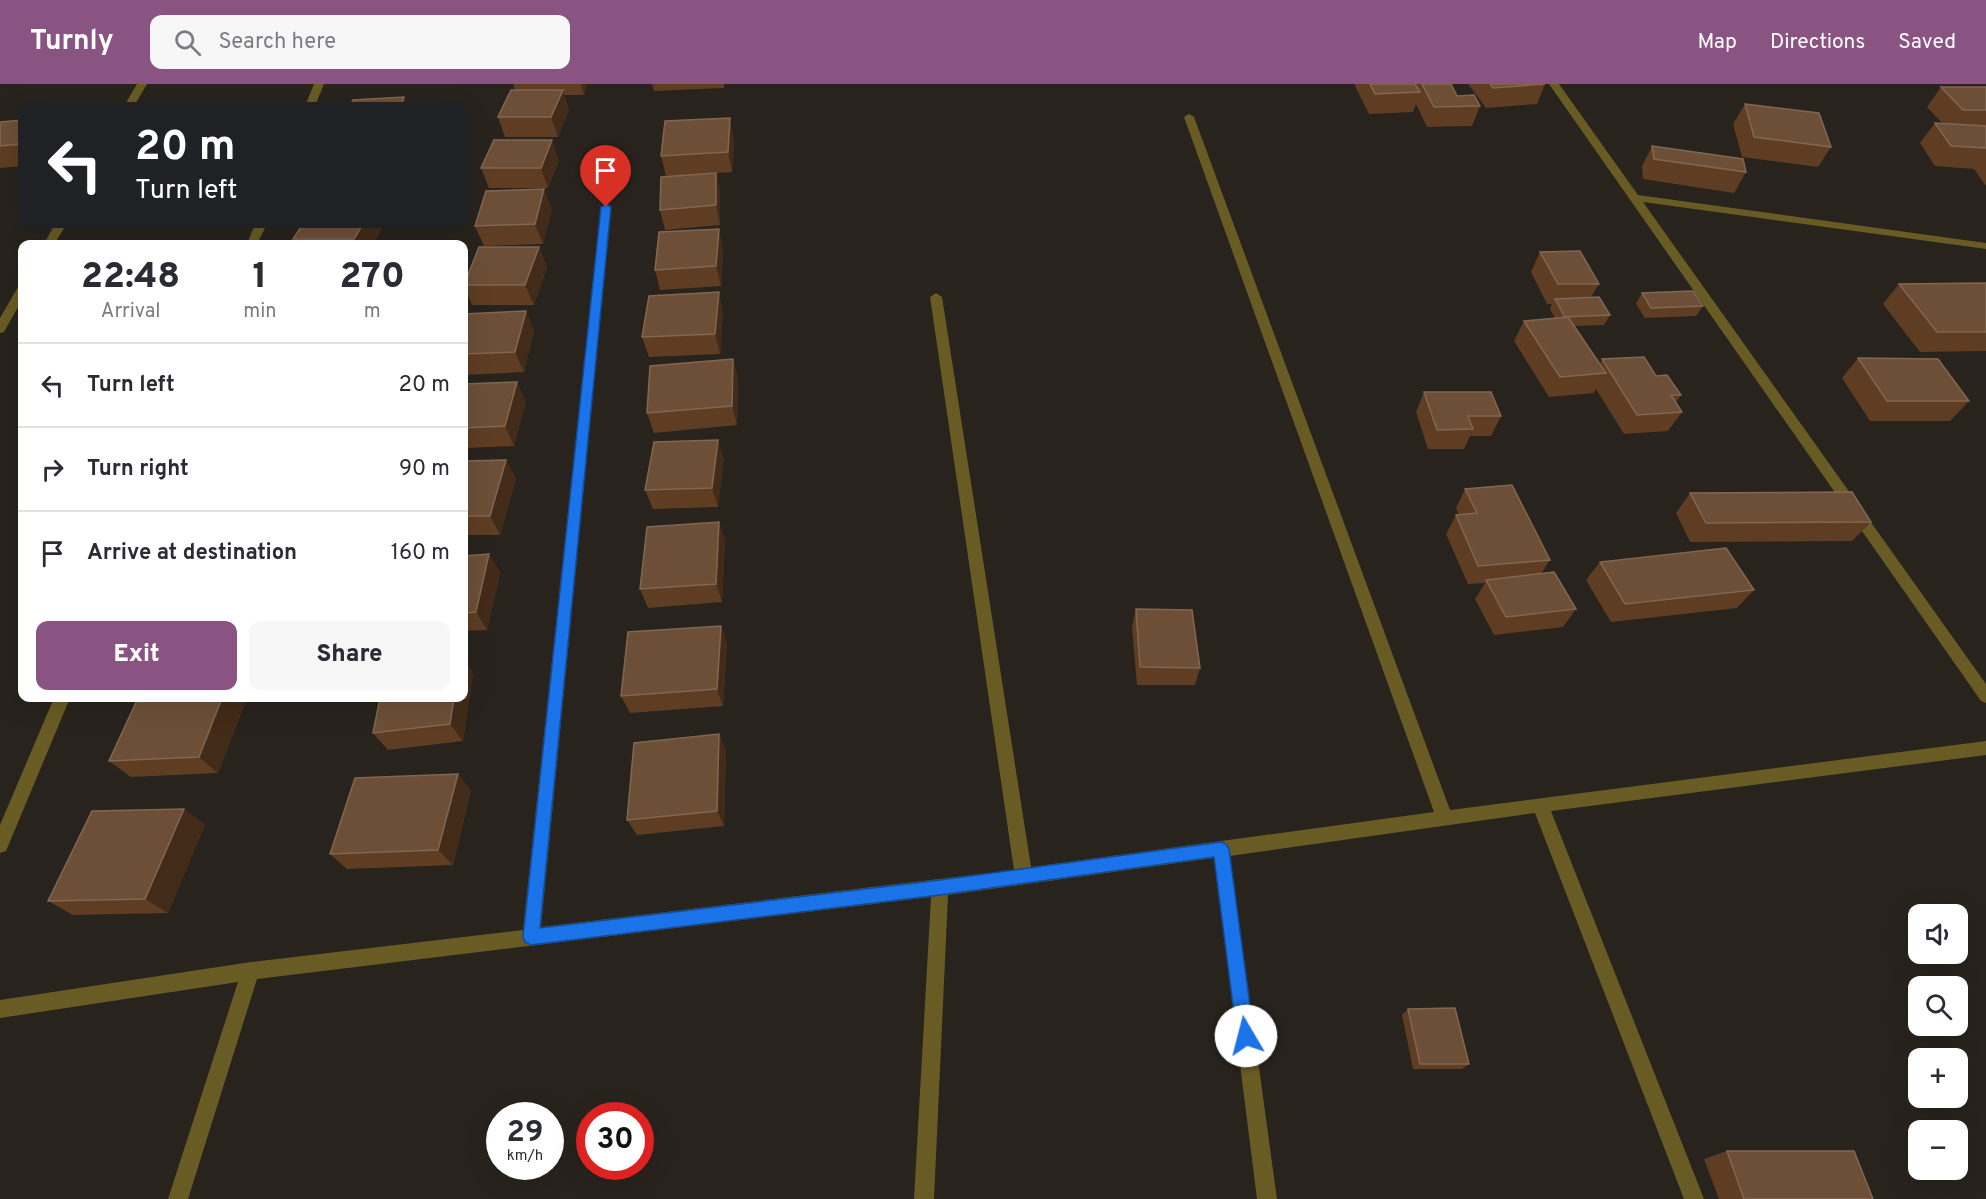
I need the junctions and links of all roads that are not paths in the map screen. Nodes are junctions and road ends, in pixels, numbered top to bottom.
1 (142, 84) edge
2 (319, 84) edge
3 (1554, 84) edge
4 (131, 102) edge
5 (312, 102) edge
6 (1189, 117) dead end
7 (1635, 198) junction
8 (606, 207) dead end
9 (1986, 246) edge
10 (18, 297) edge
11 (936, 297) dead end
12 (0, 329) edge
13 (1986, 696) edge
14 (60, 702) edge
15 (1986, 747) edge
16 (1540, 805) junction
17 (1445, 818) junction
18 (0, 845) edge
19 (1221, 849) junction
20 (1024, 876) junction
21 (940, 888) junction
22 (531, 937) junction
23 (251, 971) junction
24 (0, 1009) edge
25 (178, 1199) edge
26 (924, 1199) edge
27 (1268, 1199) edge
28 (1694, 1199) edge

1 - 4 street
2 - 5 street
3 - 7 street
6 - 17 street
7 - 9 street
7 - 13 street
8 - 22 street
10 - 12 street
11 - 20 street
14 - 18 street
15 - 16 street
16 - 17 street
16 - 28 street
17 - 19 street
19 - 20 street
19 - 27 street
20 - 21 street
21 - 22 street
21 - 26 street
22 - 23 street
23 - 24 street
23 - 25 street

